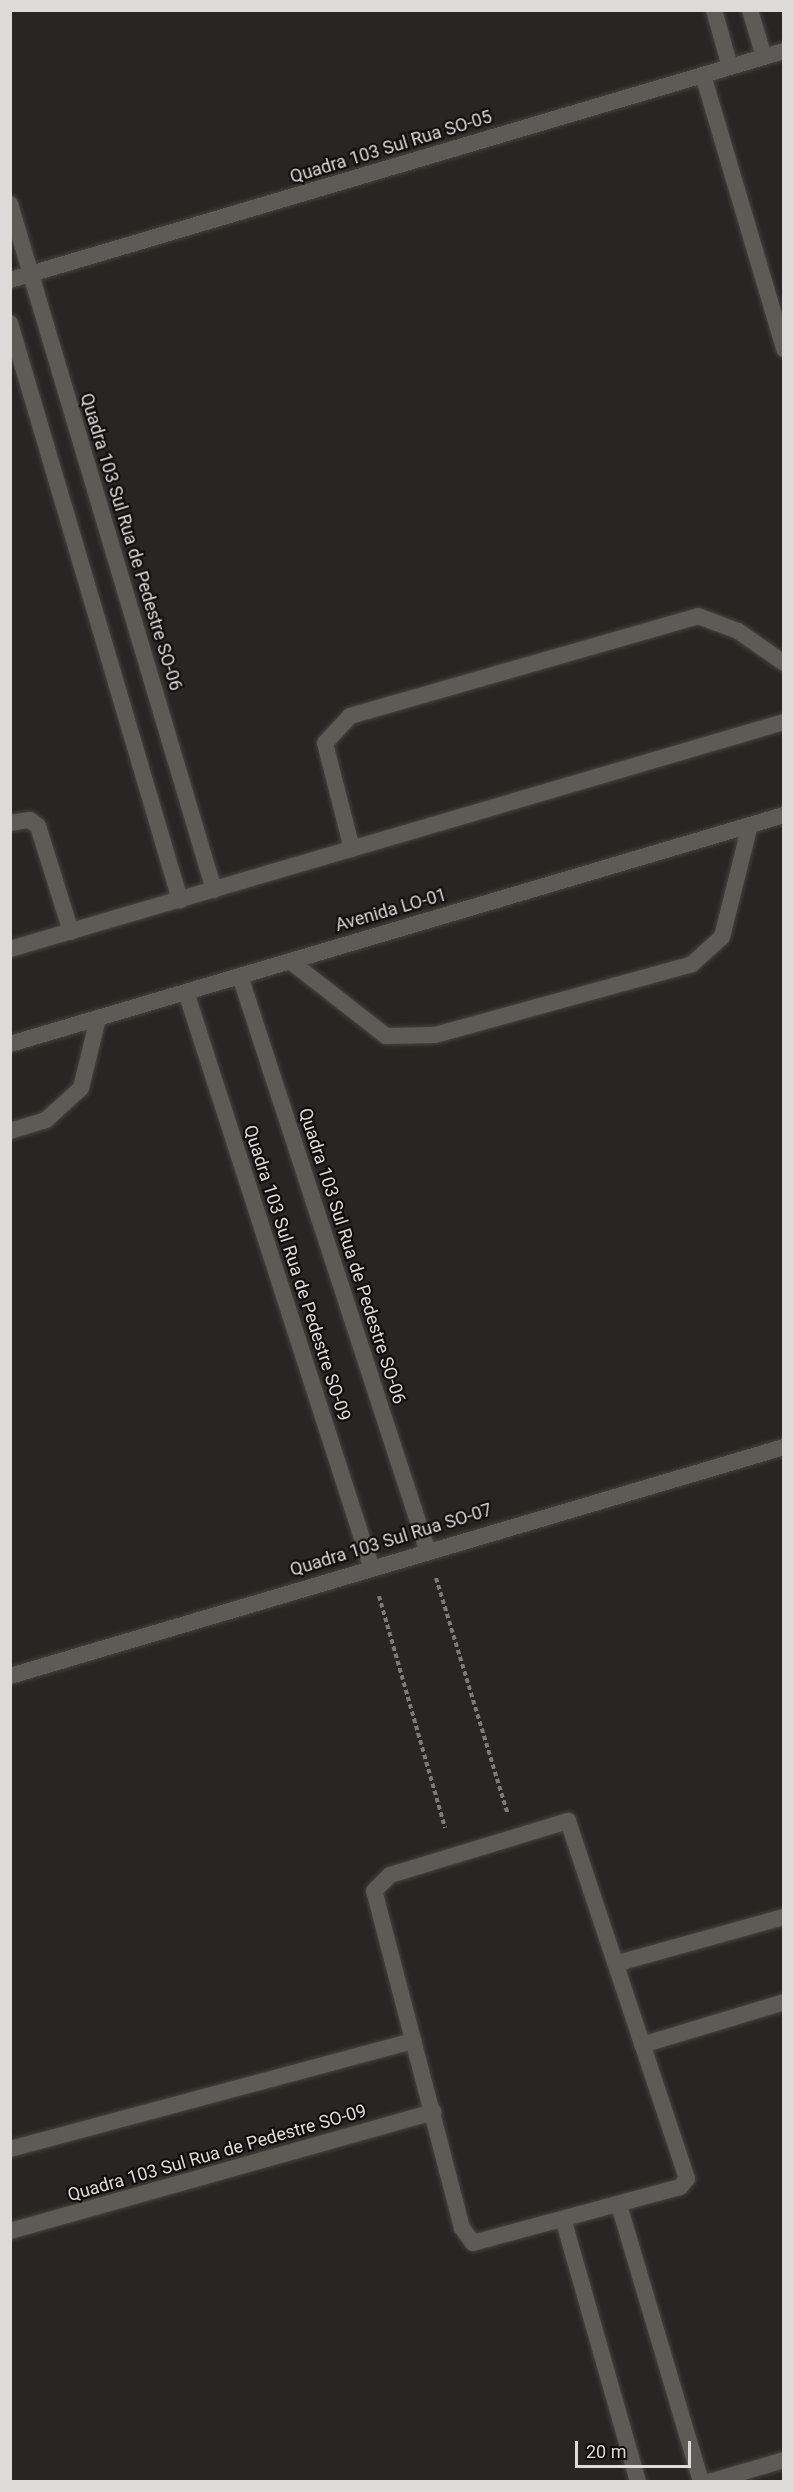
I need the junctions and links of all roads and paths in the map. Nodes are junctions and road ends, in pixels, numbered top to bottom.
1 (714, 10) edge
2 (750, 10) edge
3 (783, 51) edge
4 (764, 57) junction
5 (730, 67) junction
6 (703, 75) junction
7 (10, 204) edge
8 (31, 274) junction
9 (10, 280) edge
10 (10, 323) edge
11 (783, 349) edge
12 (783, 663) edge
13 (783, 722) edge
14 (783, 815) edge
15 (10, 823) edge
16 (750, 825) junction
17 (352, 849) junction
18 (214, 890) junction
19 (180, 900) junction
20 (71, 932) junction
21 (10, 949) edge
22 (290, 961) junction
23 (240, 976) junction
24 (186, 992) junction
25 (98, 1018) junction
26 (10, 1044) edge
27 (10, 1131) edge
28 (783, 1447) edge
29 (427, 1549) junction
30 (371, 1566) junction
31 (10, 1676) edge
32 (514, 1834) junction
33 (452, 1853) junction
34 (783, 1917) edge
35 (618, 1963) junction
36 (783, 2002) edge
37 (414, 2041) junction
38 (642, 2045) junction
39 (434, 2112) junction
40 (10, 2149) edge
41 (619, 2205) junction
42 (564, 2222) junction
43 (10, 2231) edge
44 (783, 2460) edge
45 (638, 2481) edge
46 (701, 2481) edge
47 (709, 2481) edge

1 - 5 street
2 - 4 street
3 - 4 street, Quadra 103 Sul Rua SO-05
4 - 5 street, Quadra 103 Sul Rua SO-05
5 - 6 street, Quadra 103 Sul Rua SO-05
6 - 8 street, Quadra 103 Sul Rua SO-05
6 - 11 street
7 - 8 street, Quadra 103 Sul Rua de Pedestre SO-06
8 - 9 street, Quadra 103 Sul Rua SO-05
8 - 18 street, Quadra 103 Sul Rua de Pedestre SO-06
10 - 19 street
12 - 17 street
13 - 17 street
14 - 16 street, Avenida LO-01
15 - 20 street
16 - 22 street, Avenida LO-01
16 - 22 street
17 - 18 street
18 - 19 street
19 - 20 street
20 - 21 street
22 - 23 street, Avenida LO-01
23 - 24 street, Avenida LO-01
23 - 29 street, Quadra 103 Sul Rua de Pedestre SO-06
24 - 25 street, Avenida LO-01
24 - 30 street, Quadra 103 Sul Rua de Pedestre SO-09
25 - 26 street, Avenida LO-01
25 - 27 street
28 - 29 street, Quadra 103 Sul Rua SO-07
29 - 30 street, Quadra 103 Sul Rua SO-07
29 - 32 path
30 - 31 street, Quadra 103 Sul Rua SO-07
30 - 33 path
32 - 33 street
32 - 35 street
33 - 37 street
34 - 35 street
35 - 38 street
36 - 38 street
37 - 39 street
37 - 40 street
38 - 41 street
39 - 42 street
39 - 43 street, Quadra 103 Sul Rua de Pedestre SO-09
41 - 42 street
41 - 46 street
42 - 45 street
44 - 47 street

